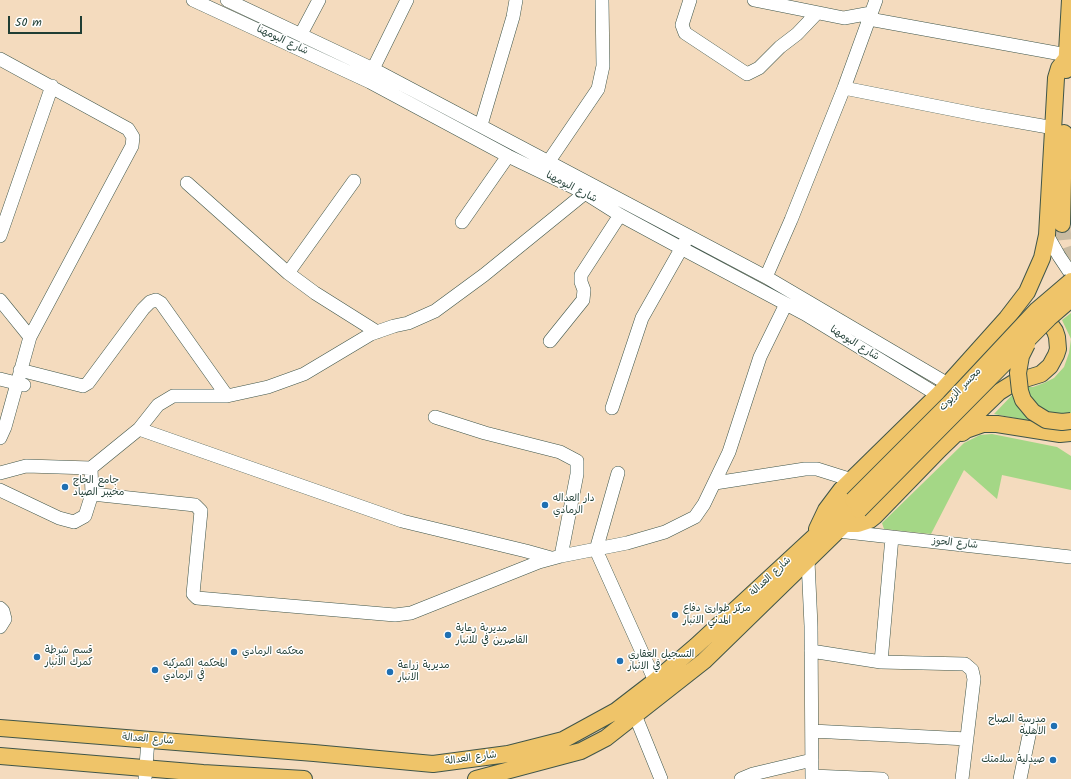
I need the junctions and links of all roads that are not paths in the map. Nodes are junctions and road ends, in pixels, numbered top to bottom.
1 (193, 0) edge
2 (227, 0) edge
3 (319, 0) edge
4 (407, 0) edge
5 (516, 0) edge
6 (602, 0) edge
7 (690, 0) edge
8 (754, 0) edge
9 (876, 0) edge
10 (1070, 0) edge
11 (817, 13) junction
12 (870, 16) junction
13 (301, 34) junction
14 (1067, 57) junction
15 (0, 58) edge
16 (373, 69) junction
17 (52, 86) junction
18 (844, 88) junction
19 (481, 125) junction
20 (1054, 128) junction
21 (508, 156) junction
22 (549, 161) junction
23 (354, 180) dead end
24 (187, 183) dead end
25 (1071, 188) edge
26 (585, 193) junction
27 (620, 215) junction
28 (462, 222) dead end
29 (1047, 234) junction
30 (0, 236) edge
31 (690, 236) junction
32 (681, 248) junction
33 (288, 273) junction
34 (1071, 274) edge
35 (766, 277) junction
36 (1071, 282) edge
37 (1071, 299) edge
38 (0, 300) edge
39 (786, 304) junction
40 (1008, 318) junction
41 (377, 332) junction
42 (1032, 336) junction
43 (30, 338) junction
44 (550, 341) dead end
45 (904, 358) junction
46 (20, 370) junction
47 (897, 370) junction
48 (0, 379) edge
49 (20, 384) junction
50 (943, 390) junction
51 (227, 396) junction
52 (612, 408) dead end
53 (435, 417) dead end
54 (1071, 421) edge
55 (139, 429) junction
56 (1067, 436) edge
57 (0, 438) edge
58 (940, 450) junction
59 (91, 468) junction
60 (0, 473) edge
61 (618, 473) dead end
62 (852, 480) junction
63 (715, 483) junction
64 (0, 490) edge
65 (92, 494) junction
66 (856, 505) junction
67 (842, 528) junction
68 (815, 536) junction
69 (892, 537) junction
70 (596, 550) junction
71 (556, 557) junction
72 (1071, 557) edge
73 (808, 561) junction
74 (0, 608) edge
75 (0, 627) edge
76 (811, 651) junction
77 (881, 662) junction
78 (654, 681) junction
79 (635, 715) junction
80 (1031, 726) dead end
81 (0, 728) edge
82 (812, 731) junction
83 (967, 738) junction
84 (148, 740) junction
85 (0, 756) edge
86 (812, 760) junction
87 (146, 774) edge
88 (812, 777) edge
89 (304, 779) edge
90 (476, 779) edge
91 (660, 779) edge
92 (741, 779) edge
93 (882, 779) edge
94 (962, 779) edge
95 (1020, 779) edge

1 - 21 street, شارع البومهنا
2 - 13 street, شارع البومهنا
3 - 13 street
4 - 16 street
5 - 19 street
6 - 22 street
7 - 11 street
8 - 11 street
9 - 12 street
10 - 14 main road
11 - 12 street
12 - 14 street
12 - 18 street
13 - 16 street, شارع البومهنا
14 - 20 main road
14 - 25 main road
15 - 17 street
16 - 19 street, شارع البومهنا
17 - 30 street
17 - 43 street
18 - 20 street
18 - 35 street
19 - 22 street, شارع البومهنا
20 - 29 main road
21 - 26 street, شارع البومهنا
21 - 28 street
22 - 31 street, شارع البومهنا
23 - 33 street
24 - 33 street
26 - 27 street, شارع البومهنا
26 - 41 street
27 - 32 street, شارع البومهنا
27 - 44 street
29 - 34 street
29 - 40 main road
31 - 32 street
31 - 35 street, شارع البومهنا
32 - 39 street, شارع البومهنا
32 - 52 street
33 - 41 street
35 - 45 street, شارع البومهنا
36 - 66 main road, مجسر الزيوت, bridge
37 - 42 main road, مجسر الزيوت, bridge
38 - 43 street
39 - 47 street, شارع البومهنا
39 - 63 street
40 - 50 main road
40 - 58 main road
41 - 51 street
42 - 54 main road, bridge
42 - 66 main road, مجسر الزيوت, bridge
43 - 46 street
45 - 47 street
45 - 50 street, شارع البومهنا
46 - 49 street
46 - 51 street
47 - 50 street, شارع البومهنا
48 - 49 street
49 - 57 street
50 - 62 main road
51 - 55 street
53 - 71 street
55 - 59 street
55 - 71 street
56 - 58 main road
58 - 67 main road
59 - 60 street
59 - 65 street
61 - 70 street
62 - 63 street
62 - 68 main road
63 - 70 street
64 - 65 street
65 - 71 street
66 - 67 main road, شارع العدالة
66 - 68 main road, شارع العدالة
67 - 69 street, شارع الحوز
67 - 73 main road, شارع العدالة
68 - 78 main road, شارع العدالة
69 - 72 street, شارع الحوز
69 - 77 street
70 - 71 street
70 - 78 street
73 - 76 street
73 - 79 main road, شارع العدالة
74 - 75 street
76 - 77 street
76 - 82 street
77 - 83 street
78 - 84 main road, شارع العدالة
79 - 90 main road, شارع العدالة
79 - 91 street
80 - 95 street
81 - 84 main road, شارع العدالة
82 - 83 street
82 - 86 street
83 - 94 street
84 - 87 street
85 - 87 main road
86 - 88 street
86 - 92 street
87 - 89 main road
88 - 93 street

